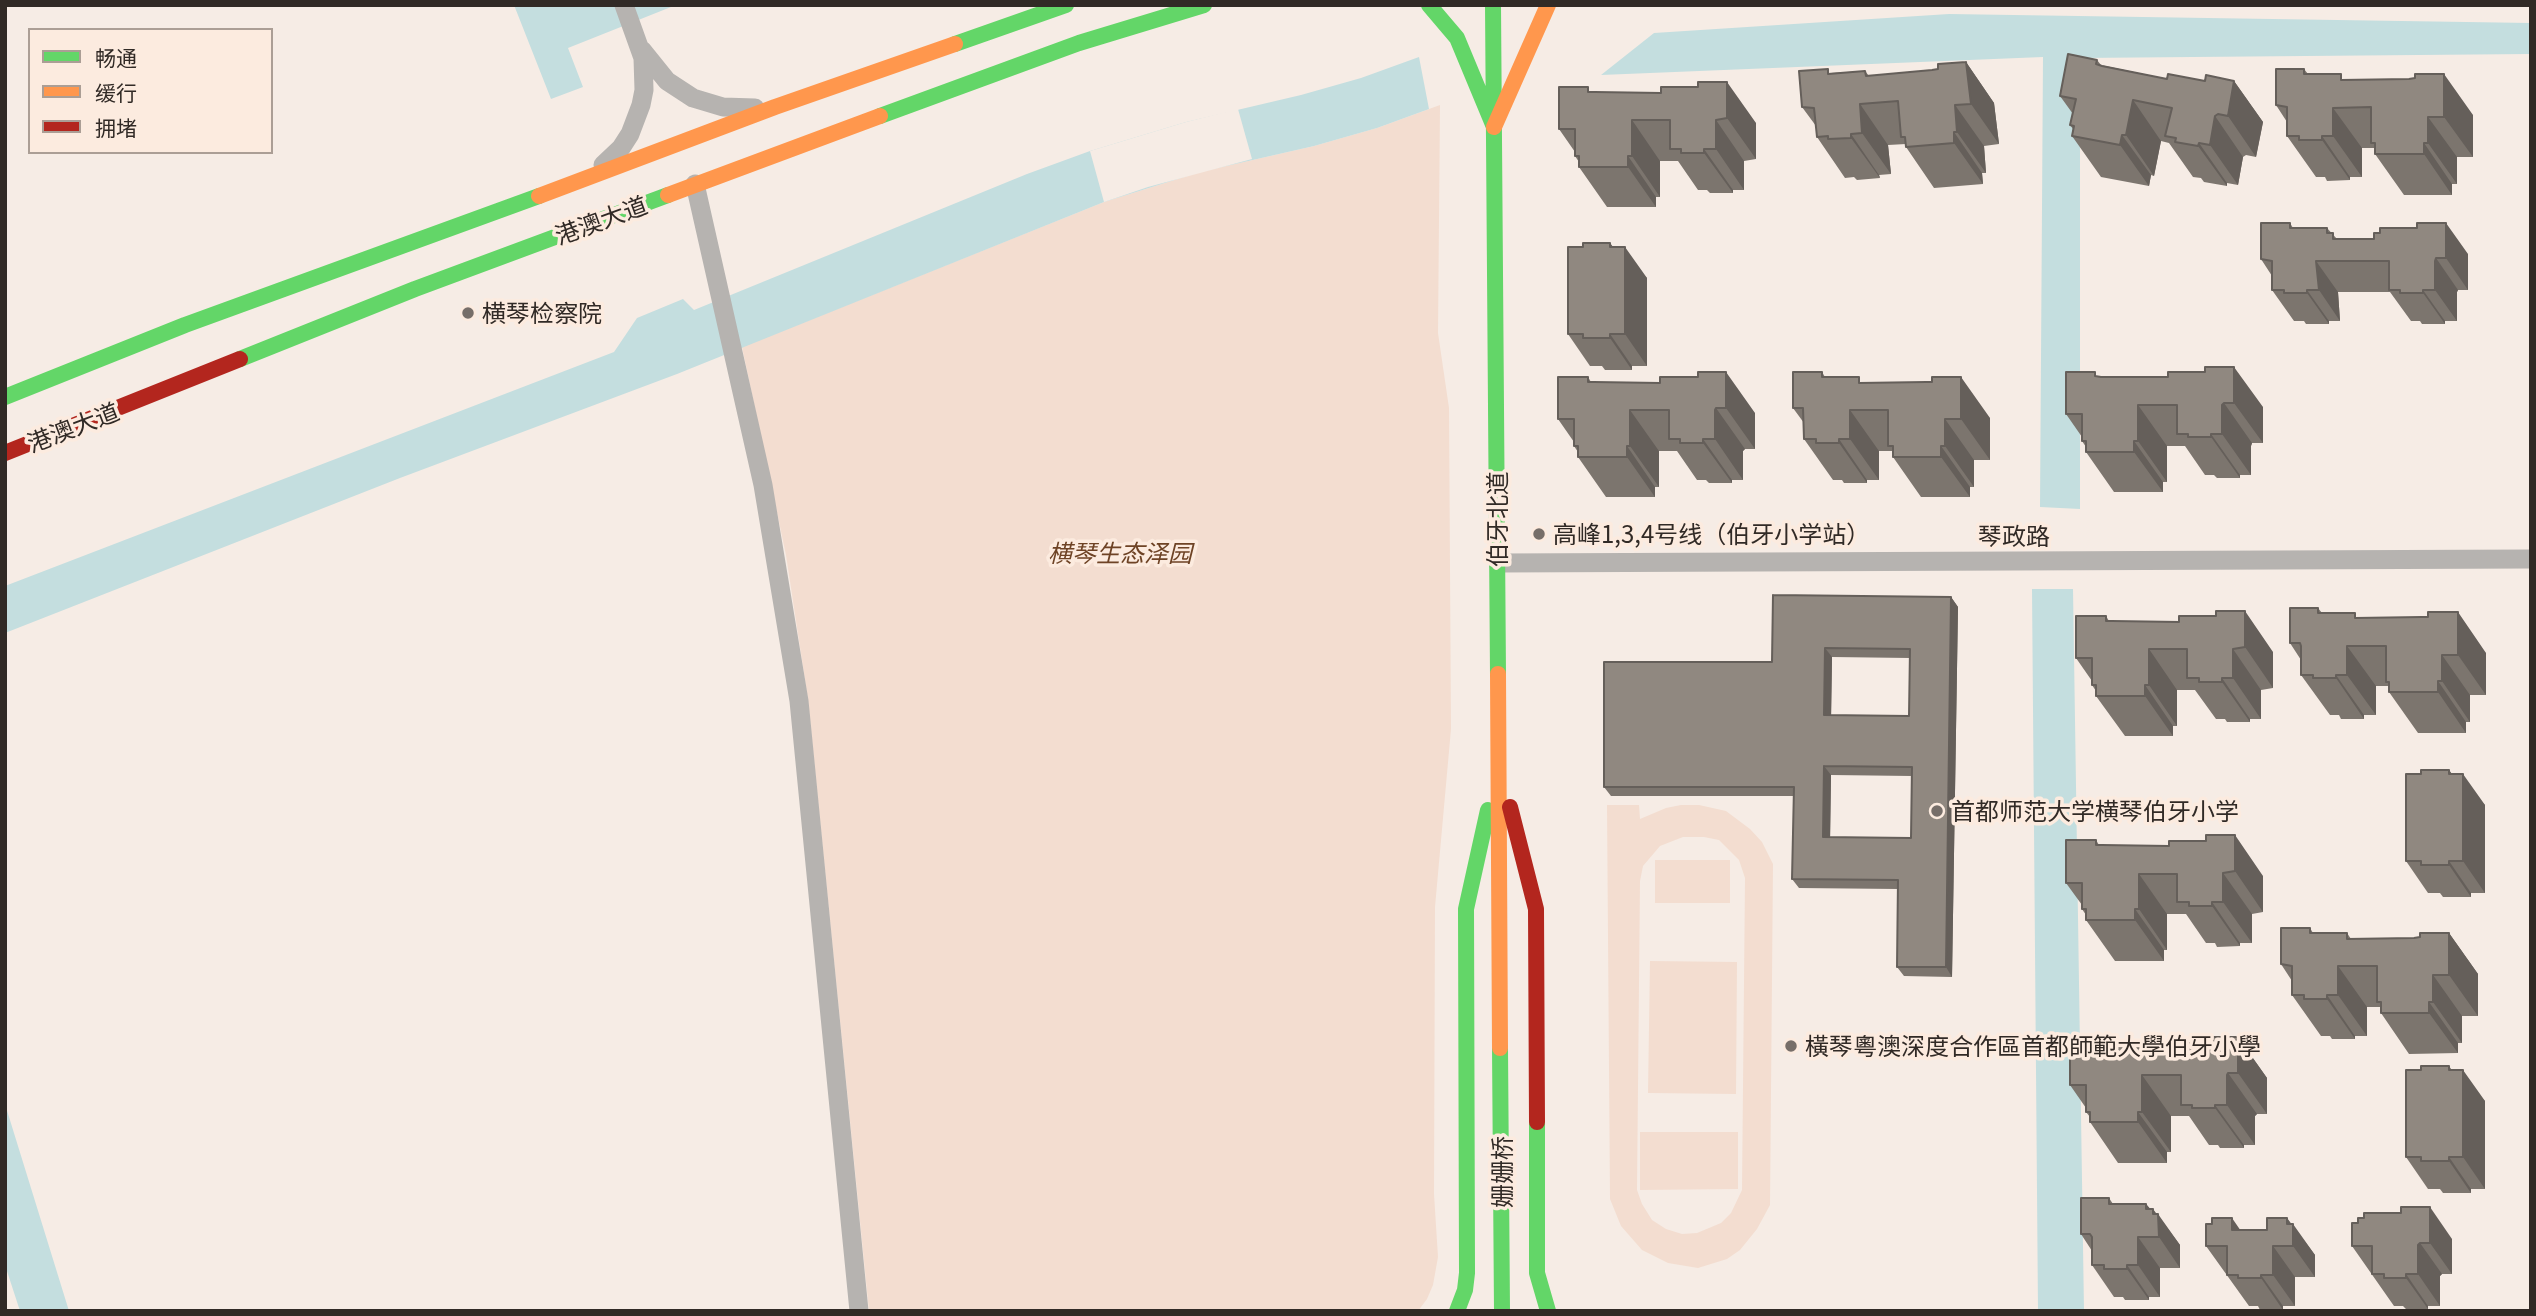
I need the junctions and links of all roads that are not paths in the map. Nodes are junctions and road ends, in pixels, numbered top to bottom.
1 (624, 5) edge
2 (1066, 5) edge
3 (1204, 5) edge
4 (1429, 5) edge
5 (1493, 5) edge
6 (1548, 5) edge
7 (639, 43) junction
8 (775, 107) junction
9 (1494, 127) junction
10 (585, 178) junction
11 (695, 184) junction
12 (5, 397) edge
13 (5, 453) edge
14 (2531, 559) edge
15 (1498, 563) junction
16 (1499, 763) junction
17 (1501, 1034) joint
18 (859, 1311) edge
19 (1457, 1311) edge
20 (1502, 1311) edge
21 (1548, 1311) edge

1 - 7 street
2 - 8 main road, 港澳大道
3 - 11 main road, 港澳大道
4 - 9 main road
5 - 9 main road, 伯牙北道
6 - 9 main road
7 - 8 street
7 - 10 street
8 - 10 main road, 港澳大道
9 - 15 main road, 伯牙北道
10 - 12 main road, 港澳大道
11 - 13 main road, 港澳大道
11 - 18 street
14 - 15 street, 琴政路
15 - 16 main road, 伯牙北道
16 - 17 main road, 伯牙北道
16 - 19 main road
16 - 21 main road
17 - 20 main road, 姗姗桥

